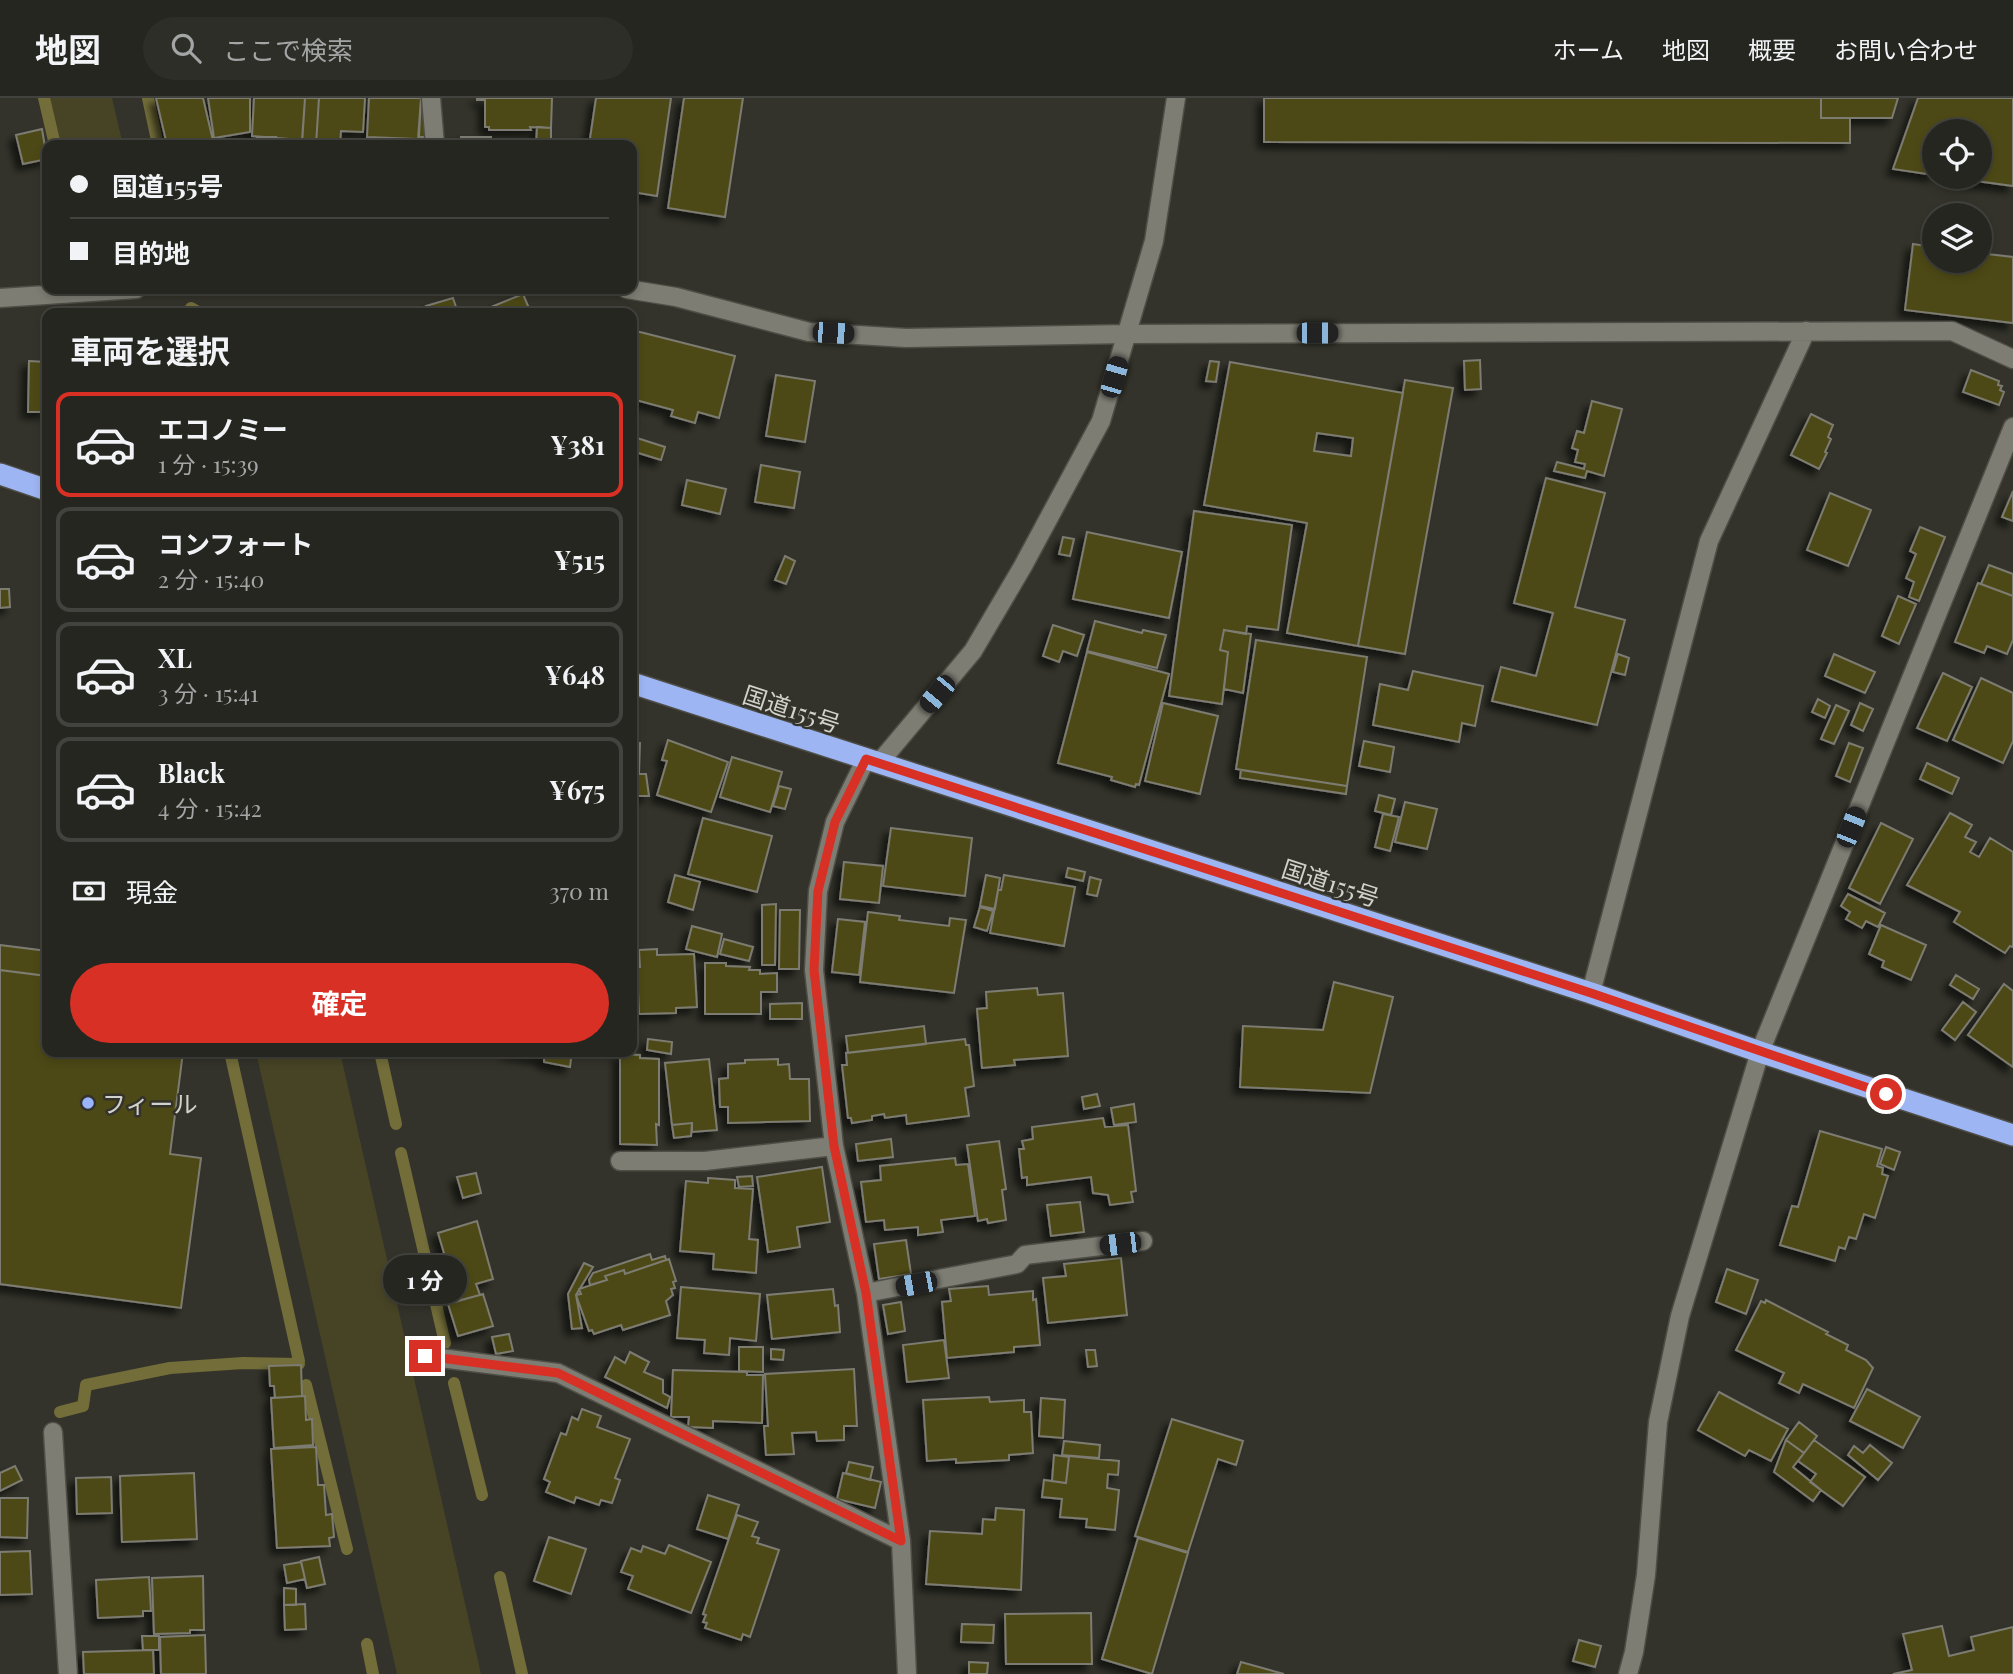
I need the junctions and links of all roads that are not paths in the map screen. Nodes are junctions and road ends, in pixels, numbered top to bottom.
1 (431, 98) edge
2 (1176, 98) edge
3 (435, 140) edge
4 (637, 290) edge
5 (60, 294) edge
6 (0, 298) edge
7 (1806, 331) junction
8 (1126, 334) junction
9 (2013, 359) edge
10 (2013, 427) edge
11 (0, 474) edge
12 (42, 488) edge
13 (637, 685) edge
14 (872, 761) junction
15 (1591, 993) junction
16 (1760, 1052) junction
17 (2013, 1135) edge
18 (834, 1146) junction
19 (620, 1161) dead end
20 (1143, 1241) dead end
21 (866, 1293) junction
22 (425, 1356) dead end
23 (54, 1432) dead end
24 (901, 1541) junction
25 (68, 1674) edge
26 (907, 1674) edge
27 (1628, 1674) edge

1 - 3 street
2 - 8 street
4 - 8 street
5 - 6 street
7 - 8 street
7 - 9 street
7 - 15 street
8 - 14 street
10 - 16 street
11 - 12 highway
13 - 14 highway, 国道155号
14 - 15 highway, 国道155号
14 - 18 street
15 - 16 highway, 国道155号
16 - 17 highway, 国道155号
16 - 27 street
18 - 19 street
18 - 21 street
20 - 21 street
21 - 24 street
22 - 24 street
23 - 25 street
24 - 26 street

